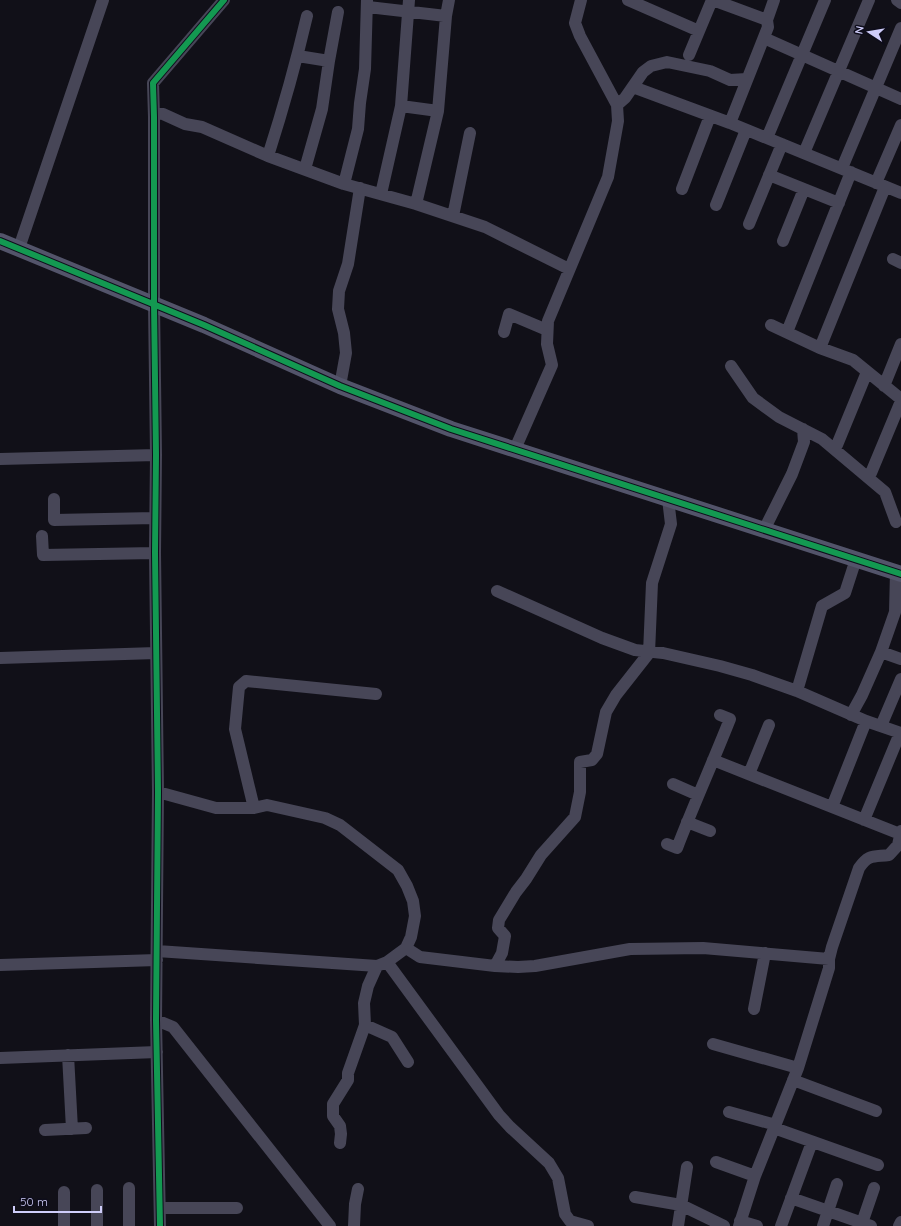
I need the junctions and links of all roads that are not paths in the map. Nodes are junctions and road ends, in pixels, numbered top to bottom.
1 (103, 0) edge
2 (224, 0) edge
3 (449, 0) edge
4 (581, 0) edge
5 (628, 0) edge
6 (712, 0) edge
7 (774, 0) edge
8 (825, 0) edge
9 (868, 0) edge
10 (897, 0) edge
11 (368, 3) edge
12 (901, 3) edge
13 (409, 6) edge
14 (338, 12) dead end
15 (307, 16) dead end
16 (446, 16) junction
17 (767, 20) junction
18 (901, 28) edge
19 (699, 31) junction
20 (764, 38) junction
21 (689, 55) dead end
22 (802, 55) junction
23 (298, 56) junction
24 (329, 61) junction
25 (838, 71) junction
26 (747, 79) junction
27 (633, 87) junction
28 (876, 88) junction
29 (901, 99) edge
30 (401, 106) junction
31 (617, 106) junction
32 (438, 111) junction
33 (710, 116) junction
34 (154, 118) junction
35 (730, 123) junction
36 (901, 125) edge
37 (746, 130) junction
38 (470, 133) dead end
39 (767, 138) junction
40 (782, 144) junction
41 (804, 153) junction
42 (268, 156) junction
43 (305, 169) junction
44 (846, 170) junction
45 (769, 175) junction
46 (344, 184) junction
47 (881, 185) junction
48 (360, 188) junction
49 (682, 189) dead end
50 (804, 189) junction
51 (901, 193) edge
52 (381, 194) junction
53 (839, 203) junction
54 (416, 204) junction
55 (716, 205) dead end
56 (453, 216) junction
57 (749, 224) dead end
58 (0, 241) edge
59 (783, 241) dead end
60 (19, 248) junction
61 (569, 269) junction
62 (154, 304) junction
63 (771, 325) dead end
64 (547, 330) junction
65 (504, 332) dead end
66 (787, 332) junction
67 (901, 344) edge
68 (820, 348) junction
69 (731, 366) dead end
70 (867, 372) junction
71 (340, 386) junction
72 (884, 386) junction
73 (901, 400) edge
74 (803, 429) junction
75 (838, 445) dead end
76 (515, 449) junction
77 (156, 455) junction
78 (0, 459) edge
79 (871, 473) dead end
80 (54, 499) dead end
81 (668, 499) junction
82 (155, 518) junction
83 (896, 522) dead end
84 (764, 530) junction
85 (42, 536) dead end
86 (155, 554) junction
87 (856, 559) junction
88 (898, 573) edge
89 (497, 591) dead end
90 (648, 652) junction
91 (881, 652) junction
92 (156, 653) junction
93 (0, 658) edge
94 (901, 659) edge
95 (901, 679) edge
96 (797, 691) junction
97 (376, 694) dead end
98 (720, 715) dead end
99 (852, 715) junction
100 (866, 721) junction
101 (769, 725) dead end
102 (881, 726) junction
103 (900, 733) edge
104 (713, 760) junction
105 (749, 774) junction
106 (673, 784) dead end
107 (158, 792) junction
108 (698, 795) junction
109 (832, 807) junction
110 (254, 808) junction
111 (864, 820) junction
112 (687, 822) junction
113 (710, 831) dead end
114 (900, 839) edge
115 (667, 844) dead end
116 (406, 948) junction
117 (765, 953) junction
118 (157, 955) junction
119 (829, 959) junction
120 (382, 964) junction
121 (0, 965) edge
122 (495, 966) junction
123 (754, 1009) dead end
124 (156, 1020) junction
125 (365, 1025) junction
126 (713, 1044) dead end
127 (157, 1052) junction
128 (68, 1055) junction
129 (0, 1058) edge
130 (408, 1062) dead end
131 (798, 1068) junction
132 (793, 1080) junction
133 (876, 1111) dead end
134 (729, 1112) dead end
135 (775, 1127) junction
136 (86, 1128) dead end
137 (72, 1129) junction
138 (45, 1130) dead end
139 (812, 1142) junction
140 (340, 1143) dead end
141 (716, 1162) dead end
142 (878, 1165) dead end
143 (687, 1167) dead end
144 (755, 1176) junction
145 (837, 1184) dead end
146 (129, 1188) dead end
147 (874, 1188) dead end
148 (358, 1189) dead end
149 (97, 1190) dead end
150 (64, 1192) dead end
151 (635, 1197) dead end
152 (791, 1198) junction
153 (681, 1205) junction
154 (160, 1208) junction
155 (237, 1208) dead end
156 (828, 1211) junction
157 (901, 1222) edge
158 (740, 1223) edge
159 (865, 1225) edge
160 (64, 1226) edge
161 (97, 1226) edge
162 (130, 1226) edge
163 (160, 1226) edge
164 (330, 1226) edge
165 (354, 1226) edge
166 (588, 1226) edge
167 (678, 1226) edge
168 (724, 1226) edge
169 (757, 1226) edge
170 (780, 1226) edge
171 (823, 1226) edge
172 (900, 1226) edge

1 - 60 street
2 - 34 street
3 - 16 street
4 - 31 street
5 - 19 street
6 - 17 street
6 - 19 street
7 - 17 street
8 - 22 street
9 - 25 street
10 - 12 street
11 - 13 street
11 - 46 street
13 - 16 street
13 - 30 street
14 - 24 street
15 - 23 street
16 - 32 street
17 - 20 street
18 - 28 street
19 - 21 street
20 - 22 street
20 - 26 street
22 - 25 street
22 - 39 street
23 - 24 street
23 - 42 street
24 - 43 street
25 - 28 street
25 - 41 street
26 - 27 street
26 - 35 street
27 - 31 street
27 - 33 street
28 - 29 street
28 - 44 street
30 - 32 street
30 - 52 street
31 - 61 street
32 - 54 street
33 - 35 street
33 - 49 street
34 - 42 street
34 - 62 street
35 - 37 street
36 - 47 street
37 - 39 street
37 - 55 street
38 - 56 street
39 - 40 street
40 - 41 street
40 - 45 street
41 - 44 street
42 - 43 street
43 - 46 street
44 - 47 street
44 - 53 street
45 - 50 street
45 - 57 street
46 - 48 street
47 - 51 street
47 - 68 street
48 - 52 street
48 - 71 street
50 - 53 street
50 - 59 street
52 - 54 street
53 - 66 street
54 - 56 street
56 - 61 street
58 - 60 street
60 - 62 street
61 - 64 street
62 - 71 street
62 - 77 street
63 - 66 street
64 - 65 street
64 - 76 street
66 - 68 street
67 - 72 street
68 - 70 street
69 - 74 street
70 - 72 street
70 - 75 street
71 - 76 street
72 - 73 street
73 - 79 street
74 - 83 street
74 - 84 street
76 - 81 street
77 - 78 street
77 - 82 street
80 - 82 street
81 - 84 street
81 - 90 street
82 - 86 street
84 - 87 street
85 - 86 street
86 - 92 street
87 - 88 street
87 - 96 street
88 - 91 street
89 - 90 street
90 - 96 street
90 - 122 street
91 - 94 street
91 - 99 street
92 - 93 street
92 - 107 street
95 - 102 street
96 - 99 street
97 - 110 street
98 - 104 street
99 - 100 street
100 - 102 street
100 - 109 street
101 - 105 street
102 - 103 street
103 - 111 street
104 - 105 street
104 - 108 street
105 - 109 street
106 - 108 street
107 - 110 street
107 - 118 street
108 - 112 street
109 - 111 street
110 - 116 street
111 - 114 street
112 - 113 street
112 - 115 street
114 - 119 street
116 - 120 street
116 - 122 street
117 - 119 street
117 - 122 street
117 - 123 street
118 - 120 street
118 - 121 street
118 - 124 street
119 - 131 street
120 - 125 street
120 - 166 street
124 - 127 street
124 - 164 street
125 - 130 street
125 - 140 street
126 - 131 street
127 - 128 street
127 - 154 street
128 - 129 street
128 - 137 street
131 - 132 street
132 - 133 street
132 - 135 street
134 - 135 street
135 - 139 street
135 - 144 street
136 - 137 street
137 - 138 street
139 - 142 street
139 - 152 street
141 - 144 street
143 - 153 street
144 - 158 street
145 - 156 street
146 - 162 street
147 - 159 street
148 - 165 street
149 - 161 street
150 - 160 street
151 - 153 street
152 - 156 street
152 - 170 street
153 - 167 street
153 - 168 street
154 - 155 street
154 - 163 street
156 - 159 street
156 - 171 street
157 - 172 street
158 - 169 street

